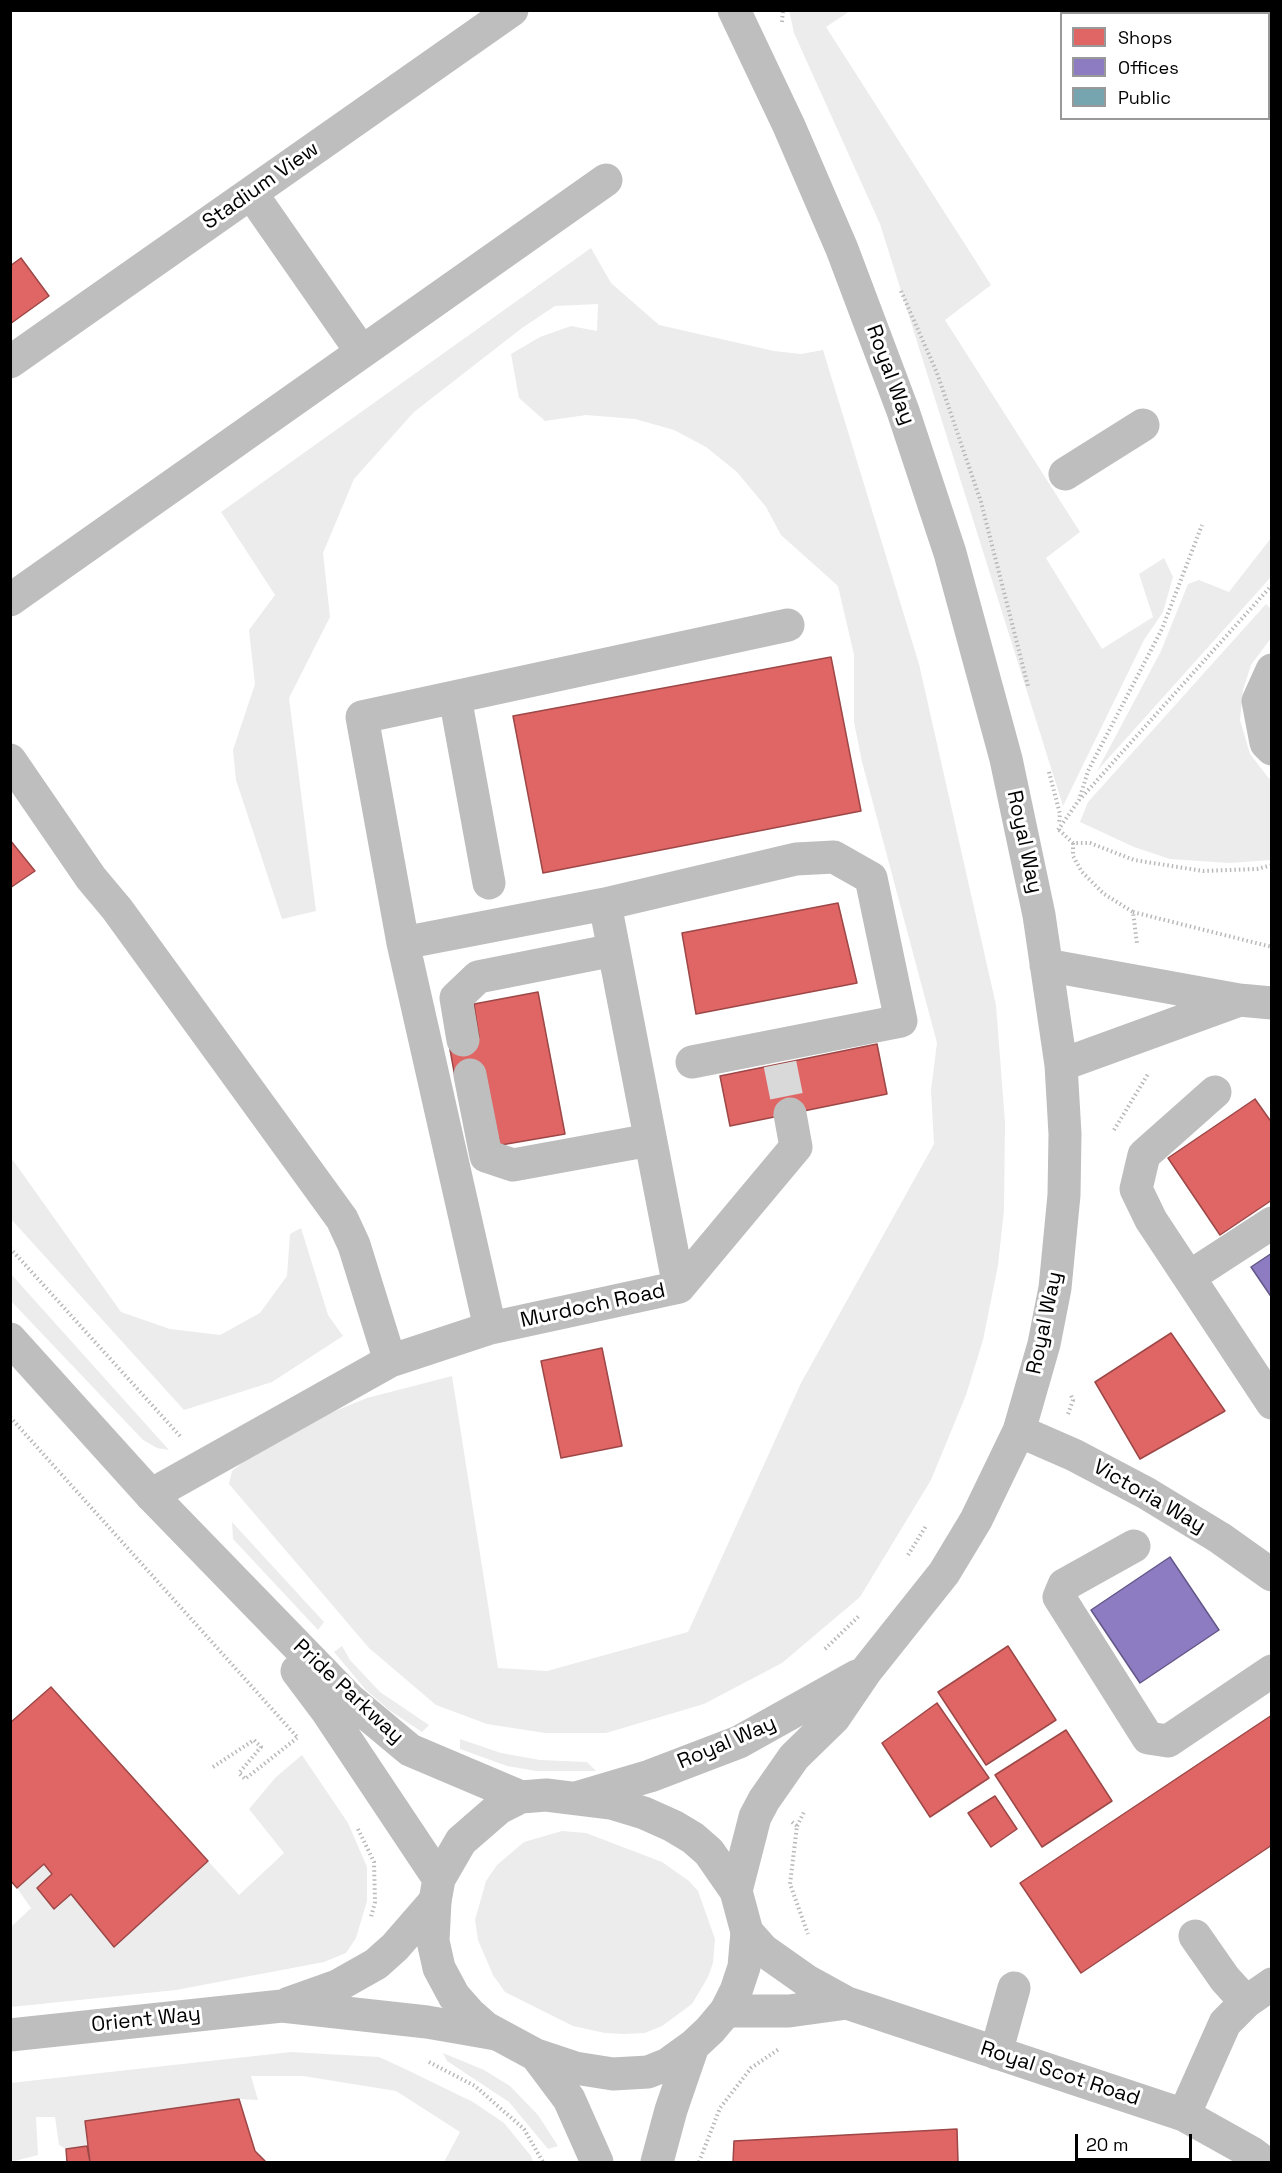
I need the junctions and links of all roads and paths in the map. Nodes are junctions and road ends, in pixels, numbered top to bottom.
1 (512, 10) edge
2 (734, 10) edge
3 (606, 180) dead end
4 (251, 193) junction
5 (361, 351) junction
6 (10, 362) edge
7 (1143, 424) dead end
8 (1065, 474) dead end
9 (1202, 525) dead end
10 (1272, 585) edge
11 (10, 600) edge
12 (788, 625) dead end
13 (1272, 670) edge
14 (455, 697) junction
15 (1272, 750) edge
16 (10, 760) edge
17 (1079, 800) junction
18 (1272, 865) edge
19 (489, 883) dead end
20 (605, 904) junction
21 (1133, 912) dead end
22 (403, 943) junction
23 (1272, 947) edge
24 (614, 950) junction
25 (1046, 965) junction
26 (1239, 1000) junction
27 (1272, 1003) edge
28 (463, 1040) dead end
29 (692, 1062) dead end
30 (1060, 1065) junction
31 (470, 1075) dead end
32 (1215, 1092) dead end
33 (792, 1124) tunnel mouth
34 (650, 1140) junction
35 (1272, 1223) edge
36 (10, 1248) edge
37 (1189, 1277) junction
38 (679, 1287) junction
39 (490, 1328) junction
40 (10, 1339) edge
41 (390, 1361) junction
42 (1268, 1390) edge
43 (10, 1417) edge
44 (1019, 1431) junction
45 (206, 1461) junction
46 (151, 1495) junction
47 (1134, 1546) dead end
48 (203, 1548) junction
49 (1272, 1575) edge
50 (866, 1671) junction
51 (1272, 1671) edge
52 (297, 1738) junction
53 (304, 1747) dead end
54 (213, 1767) dead end
55 (521, 1797) junction
56 (579, 1797) junction
57 (356, 1823) dead end
58 (437, 1890) junction
59 (735, 1891) junction
60 (747, 1932) junction
61 (1195, 1936) dead end
62 (376, 1964) junction
63 (1014, 1988) dead end
64 (1259, 1993) edge
65 (848, 2003) junction
66 (282, 2006) junction
67 (726, 2012) junction
68 (496, 2034) junction
69 (10, 2035) edge
70 (693, 2046) junction
71 (996, 2053) junction
72 (536, 2055) junction
73 (424, 2059) dead end
74 (1184, 2115) junction
75 (543, 2163) edge
76 (597, 2163) edge
77 (657, 2163) edge
78 (1264, 2163) edge

1 - 4 street, Stadium View
2 - 25 street, Royal Way
3 - 5 street
4 - 5 street
4 - 6 street, Stadium View
5 - 11 street
7 - 8 street
9 - 17 path
10 - 17 path
12 - 14 street
13 - 15 street
14 - 19 street
14 - 22 street
16 - 41 street
17 - 18 path
20 - 22 street
20 - 24 street
20 - 29 street
21 - 23 path
22 - 39 street
24 - 28 street
24 - 34 street
25 - 26 street
25 - 30 street, Royal Way
26 - 27 street
26 - 30 street
30 - 44 street, Royal Way
31 - 34 street
32 - 37 street
33 - 38 street, Murdoch Road
34 - 38 street
35 - 37 street
36 - 45 path
37 - 42 street
38 - 39 street, Murdoch Road
39 - 41 street, Murdoch Road
40 - 46 street, Pride Parkway
41 - 45 street, Murdoch Road
43 - 52 path
44 - 49 street, Victoria Way
44 - 50 street, Royal Way
45 - 46 street, Murdoch Road
46 - 48 street, Pride Parkway
47 - 51 street
48 - 55 street, Pride Parkway
48 - 58 street, Pride Parkway
50 - 56 street, Royal Way
50 - 59 street, Royal Way
52 - 53 path
52 - 54 path
55 - 56 street
55 - 58 street, Orient Way
56 - 59 street
57 - 62 path
58 - 62 street, Orient Way
58 - 68 street
59 - 60 street
60 - 65 street, Royal Scot Road
60 - 67 street
61 - 64 street
62 - 66 street, Orient Way
63 - 71 street
64 - 74 street
65 - 67 street, Royal Scot Road
65 - 71 street, Royal Scot Road
66 - 68 street, Orient Way
66 - 69 street, Orient Way
67 - 70 street
68 - 72 street
70 - 72 street
70 - 77 street
71 - 74 street, Royal Scot Road
72 - 76 street
73 - 75 path
74 - 78 street, Royal Scot Road

